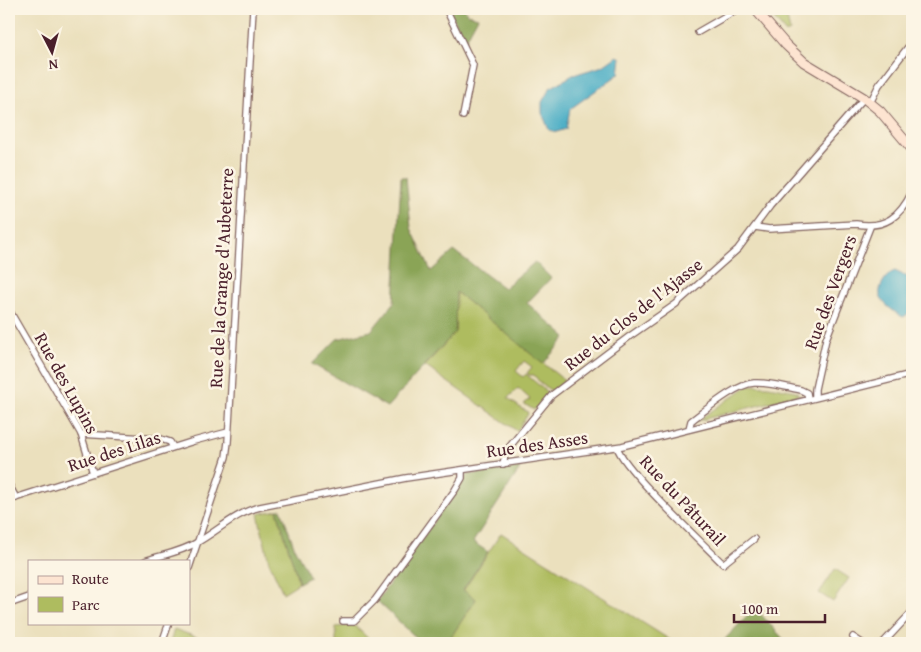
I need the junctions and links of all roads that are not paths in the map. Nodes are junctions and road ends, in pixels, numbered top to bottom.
1 (253, 9) edge
2 (446, 9) edge
3 (738, 9) edge
4 (755, 9) edge
5 (698, 32) dead end
6 (912, 42) edge
7 (867, 101) junction
8 (463, 116) dead end
9 (912, 150) edge
10 (912, 192) edge
11 (755, 227) junction
12 (870, 227) junction
13 (9, 310) edge
14 (912, 374) edge
15 (815, 397) junction
16 (808, 398) junction
17 (689, 429) junction
18 (228, 432) junction
19 (81, 434) junction
20 (174, 447) junction
21 (618, 447) junction
22 (502, 464) junction
23 (462, 470) junction
24 (93, 473) junction
25 (9, 484) edge
26 (16, 498) junction
27 (9, 500) edge
28 (754, 539) dead end
29 (196, 543) junction
30 (148, 560) edge
31 (190, 564) edge
32 (28, 597) edge
33 (9, 604) edge
34 (912, 612) edge
35 (343, 621) dead end
36 (169, 624) edge
37 (854, 637) dead end
38 (162, 643) edge
39 (862, 643) edge
40 (884, 643) edge

1 - 18 street, Rue de la Grange d'Aubeterre
2 - 8 street
3 - 5 street
4 - 7 main road
6 - 7 street, Rue du Clos de l'Ajasse
7 - 9 main road
7 - 11 street, Rue du Clos de l'Ajasse
10 - 12 street
11 - 12 street
11 - 22 street, Rue du Clos de l'Ajasse
12 - 15 street, Rue des Vergers
13 - 19 street, Rue des Lupins
14 - 15 street, Rue des Asses
15 - 16 street, Rue des Asses
16 - 17 street, Rue des Asses
16 - 17 street
17 - 21 street, Rue des Asses
18 - 20 street, Rue des Lilas
18 - 29 street, Rue de la Grange d'Aubeterre
19 - 20 street
19 - 24 street, Rue des Lupins
20 - 24 street, Rue des Lilas
21 - 22 street, Rue des Asses
21 - 28 street, Rue du Pâturail
22 - 23 street, Rue des Asses
23 - 29 street, Rue des Asses
23 - 35 street
24 - 26 street, Rue des Lilas
25 - 26 street
26 - 27 street, Rue des Lilas
29 - 30 street, Rue des Asses
29 - 31 street
32 - 33 street
34 - 40 street
36 - 38 street
37 - 39 street

